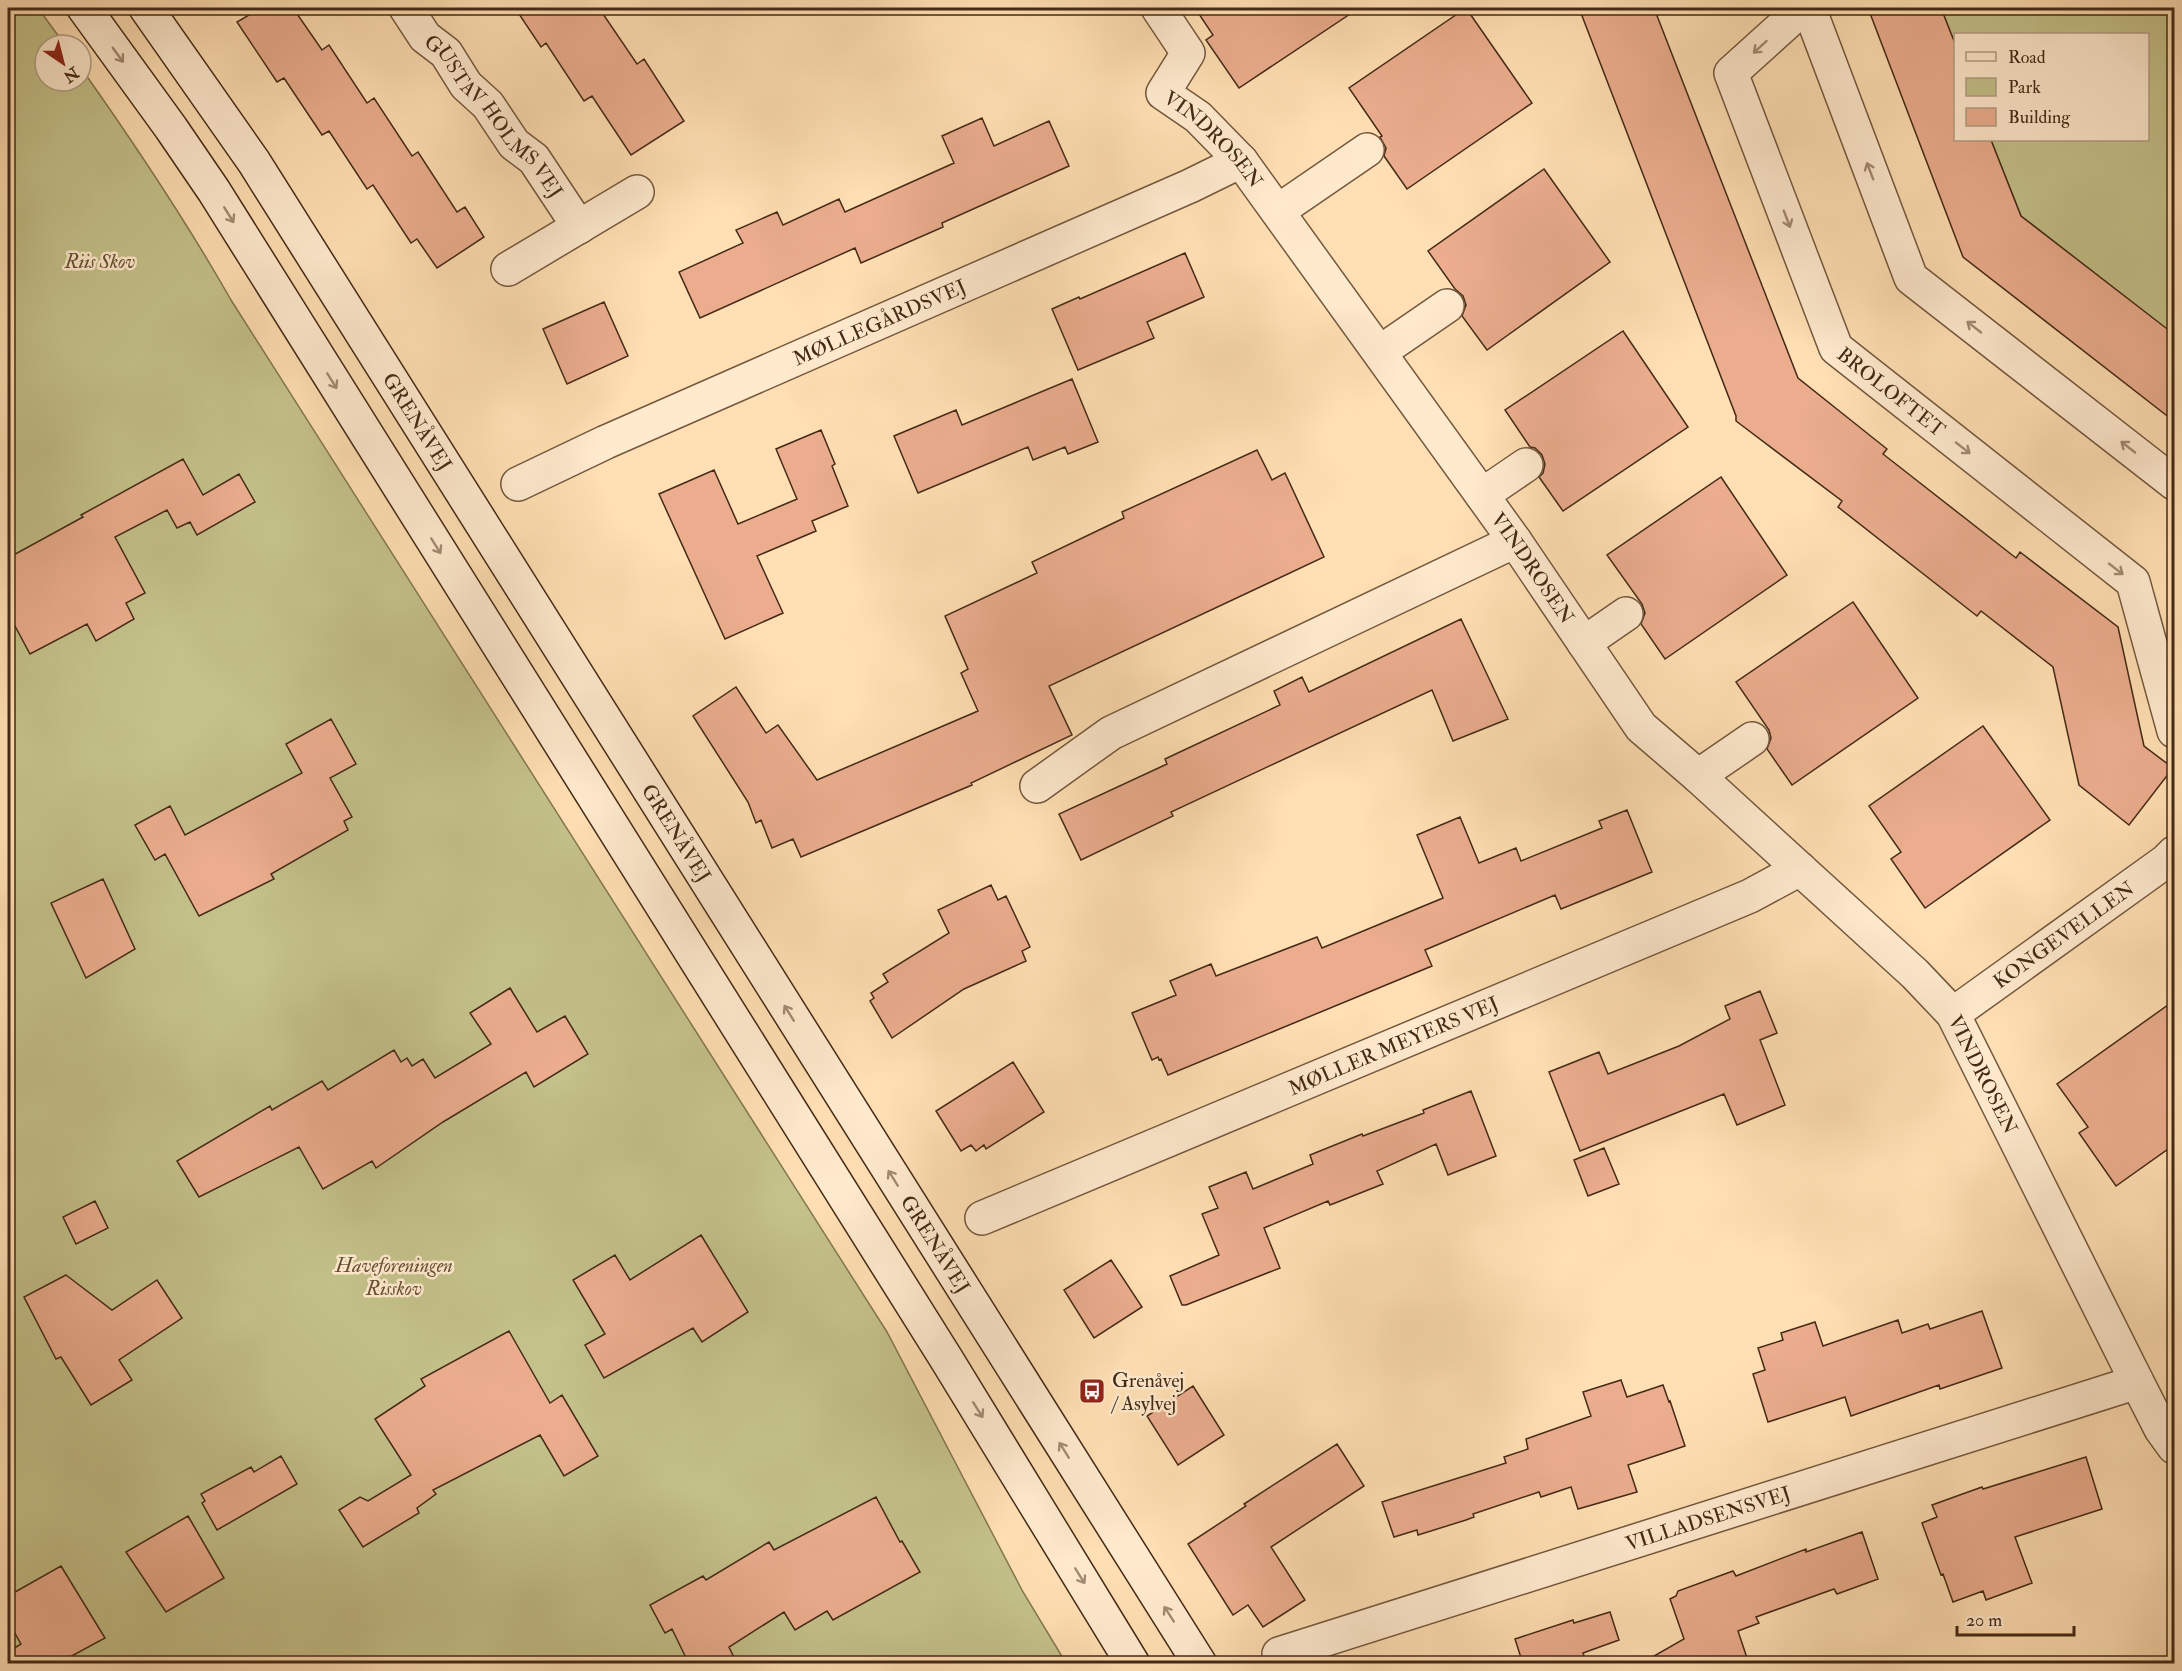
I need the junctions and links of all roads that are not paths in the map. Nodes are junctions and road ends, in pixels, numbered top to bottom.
1 (84, 8) edge
2 (146, 8) edge
3 (406, 8) edge
4 (1158, 8) edge
5 (1803, 8) edge
6 (1809, 8) edge
7 (1367, 150) dead end
8 (1241, 160) junction
9 (637, 192) dead end
10 (1278, 211) junction
11 (579, 227) junction
12 (508, 269) dead end
13 (1447, 306) dead end
14 (1380, 352) junction
15 (1526, 465) dead end
16 (2175, 483) edge
17 (518, 484) dead end
18 (1482, 495) junction
19 (1515, 541) junction
20 (1626, 614) dead end
21 (1584, 643) junction
22 (2175, 731) edge
23 (1752, 739) dead end
24 (1698, 776) junction
25 (1037, 786) dead end
26 (2175, 853) edge
27 (1800, 869) junction
28 (1953, 1014) junction
29 (982, 1218) dead end
30 (2137, 1382) junction
31 (2175, 1447) edge
32 (1279, 1654) dead end
33 (1133, 1664) edge
34 (1200, 1664) edge

1 -> 33 street
34 -> 2 street, GRENÅVEJ
3 - 11 street, GUSTAV HOLMS VEJ
4 - 8 street, VINDROSEN
5 -> 22 street, BROLOFTET
16 -> 6 street
7 - 10 street
8 - 10 street, VINDROSEN
8 - 17 street, MØLLEGÅRDSVEJ
9 - 11 street
10 - 14 street, VINDROSEN
11 - 12 street
13 - 14 street
14 - 18 street, VINDROSEN
15 - 18 street, VINDROSEN
18 - 19 street, VINDROSEN
19 - 21 street, VINDROSEN
19 - 25 street
20 - 21 street, VINDROSEN
21 - 24 street, VINDROSEN
23 - 24 street
24 - 27 street, VINDROSEN
26 - 28 street, KONGEVELLEN
27 - 28 street, VINDROSEN
27 - 29 street, MØLLER MEYERS VEJ
28 - 30 street, VINDROSEN
30 - 31 street, VINDROSEN
30 - 32 street, VILLADSENSVEJ

